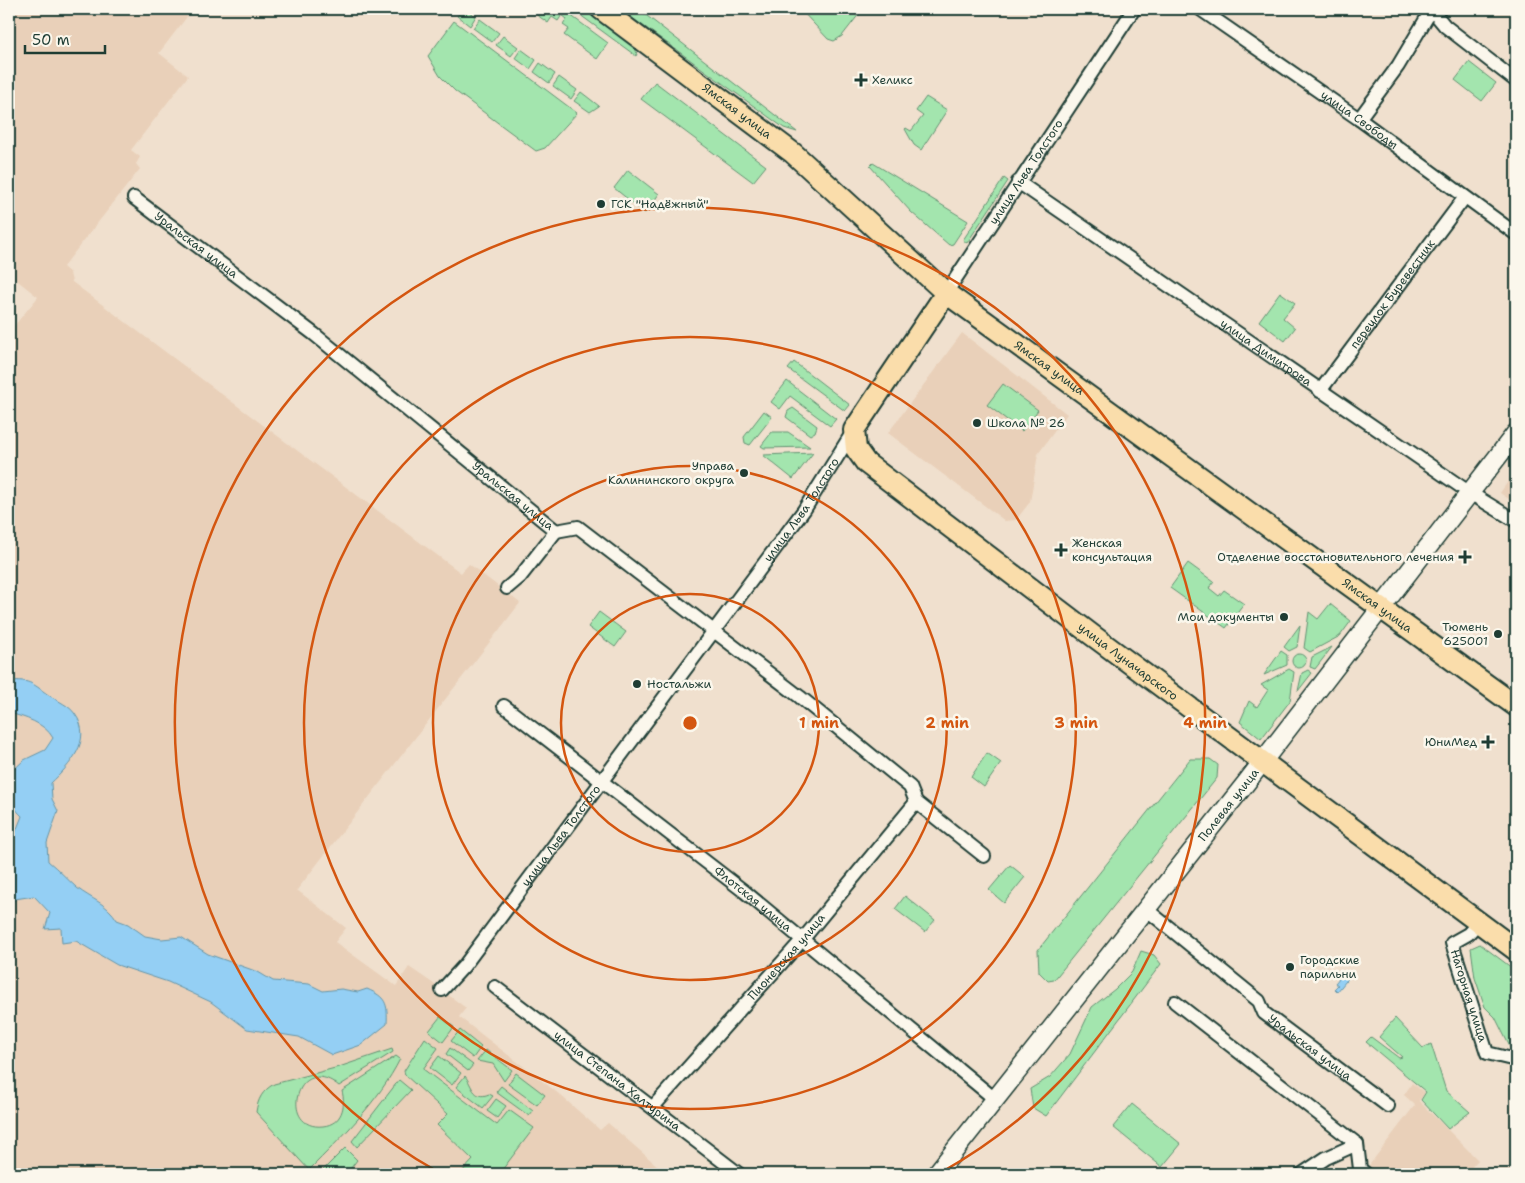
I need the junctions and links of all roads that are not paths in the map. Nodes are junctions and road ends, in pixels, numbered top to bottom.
1 (600, 9) edge
2 (1134, 9) edge
3 (1200, 9) edge
4 (1432, 9) edge
5 (1516, 81) edge
6 (1359, 119) junction
7 (1018, 182) junction
8 (1465, 197) junction
9 (134, 198) dead end
10 (1516, 234) edge
11 (946, 293) junction
12 (1320, 390) junction
13 (854, 430) junction
14 (1516, 433) edge
15 (1470, 493) junction
16 (1516, 520) edge
17 (556, 531) junction
18 (507, 588) dead end
19 (1381, 607) junction
20 (714, 631) junction
21 (504, 706) dead end
22 (1516, 706) edge
23 (1262, 760) junction
24 (601, 782) junction
25 (916, 802) junction
26 (984, 856) dead end
27 (1146, 909) junction
28 (1480, 922) junction
29 (803, 939) junction
30 (1516, 950) edge
31 (495, 987) dead end
32 (442, 990) dead end
33 (1175, 1002) dead end
34 (1516, 1060) edge
35 (996, 1100) junction
36 (1388, 1106) dead end
37 (653, 1108) junction
38 (1357, 1144) junction
39 (740, 1174) edge
40 (936, 1174) edge
41 (1302, 1174) edge
42 (1366, 1174) edge

1 - 11 main road, Ямская улица
2 - 7 street, улица Льва Толстого
3 - 6 street, улица Свободы
4 - 5 street
4 - 6 street
6 - 8 street, улица Свободы
7 - 11 street, улица Льва Толстого
7 - 12 street, улица Димитрова
8 - 10 street, улица Свободы
8 - 12 street, переулок Буревестник
9 - 17 street, Уральская улица
11 - 13 main road, улица Льва Толстого
11 - 19 main road, Ямская улица
12 - 15 street, улица Димитрова
13 - 20 street, улица Льва Толстого
13 - 23 main road, улица Луначарского
14 - 15 street, Полевая улица
15 - 16 street, улица Димитрова
15 - 19 street, Полевая улица
17 - 18 street
17 - 20 street, Уральская улица
19 - 22 main road, Ямская улица
19 - 23 street, Полевая улица
20 - 24 street, улица Льва Толстого
20 - 25 street, Уральская улица
21 - 24 street, Флотская улица
23 - 27 street, Полевая улица
23 - 28 main road, улица Луначарского
24 - 29 street, Флотская улица
24 - 32 street, улица Льва Толстого
25 - 26 street, Уральская улица
25 - 29 street, Пионерская улица
27 - 35 street, Полевая улица
27 - 36 street, Уральская улица
28 - 30 main road, улица Луначарского
28 - 34 street, Нагорная улица
29 - 35 street, Флотская улица
29 - 37 street, Пионерская улица
31 - 37 street, улица Степана Халтурина
33 - 38 street
35 - 40 street, Полевая улица
37 - 39 street, улица Степана Халтурина
38 - 41 street
38 - 42 street

